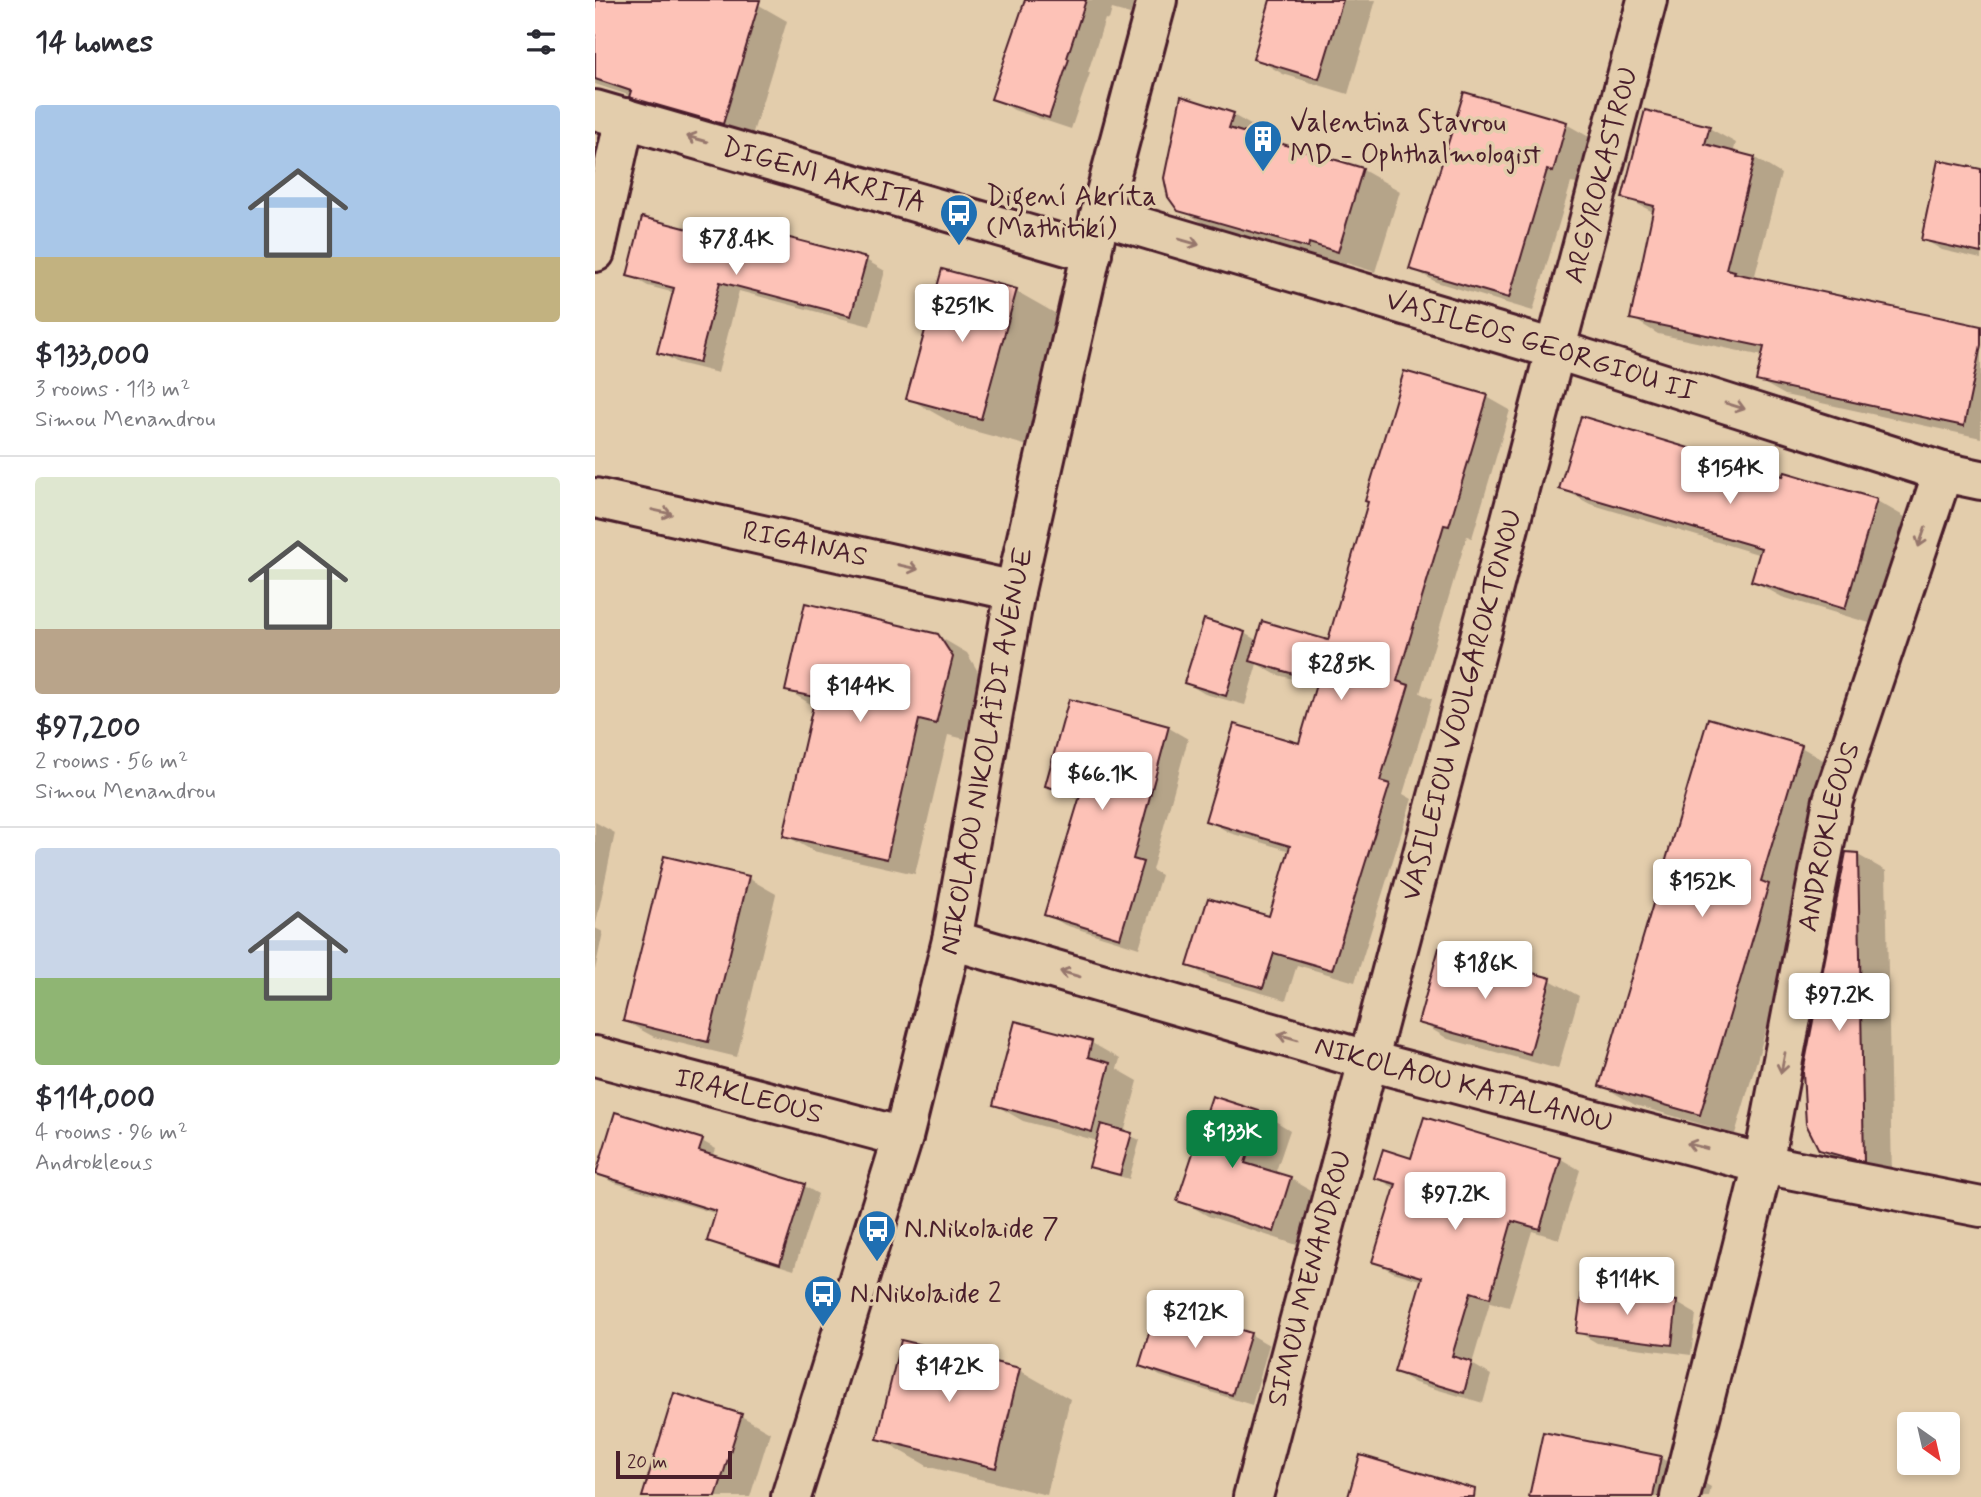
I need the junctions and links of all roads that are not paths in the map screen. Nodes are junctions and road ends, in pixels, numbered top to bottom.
1 (1157, 0) edge
2 (1647, 0) edge
3 (610, 114) edge
4 (1100, 215) junction
5 (595, 253) edge
6 (1092, 253) junction
7 (1557, 350) junction
8 (1943, 472) junction
9 (1981, 480) edge
10 (595, 498) edge
11 (1015, 591) junction
12 (952, 940) junction
13 (595, 1056) edge
14 (1366, 1060) junction
15 (903, 1137) junction
16 (1763, 1164) junction
17 (1981, 1207) edge
18 (791, 1497) edge
19 (1253, 1497) edge
20 (1681, 1497) edge

1 - 4 street, NIKOLAOU NIKOLAÏDI AVENUE
2 - 7 street, ARGYROKASTROU
3 - 5 street
6 -> 3 street, DIGENI AKRITA
4 - 6 street, NIKOLAOU NIKOLAÏDI AVENUE
4 -> 7 street, VASILEOS GEORGIOU II
6 - 11 street, NIKOLAOU NIKOLAÏDI AVENUE
7 -> 8 street, VASILEOS GEORGIOU II
7 - 14 street, VASILEIOU VOULGAROKTONOU
8 - 9 street, VASILEOS GEORGIOU II
8 -> 16 street, ANDROKLEOUS
10 -> 11 street, RIGAINAS
11 - 12 street, NIKOLAOU NIKOLAÏDI AVENUE
14 -> 12 street, NIKOLAOU KATALANOU
12 - 15 street, NIKOLAOU NIKOLAÏDI AVENUE
13 - 15 street, IRAKLEOUS
16 -> 14 street, NIKOLAOU KATALANOU
14 - 19 street, SIMOU MENANDROU
15 - 18 street, NIKOLAOU NIKOLAÏDI AVENUE
16 - 17 street, NIKOLAOU KATALANOU
16 - 20 street, ANDROKLEOUS

